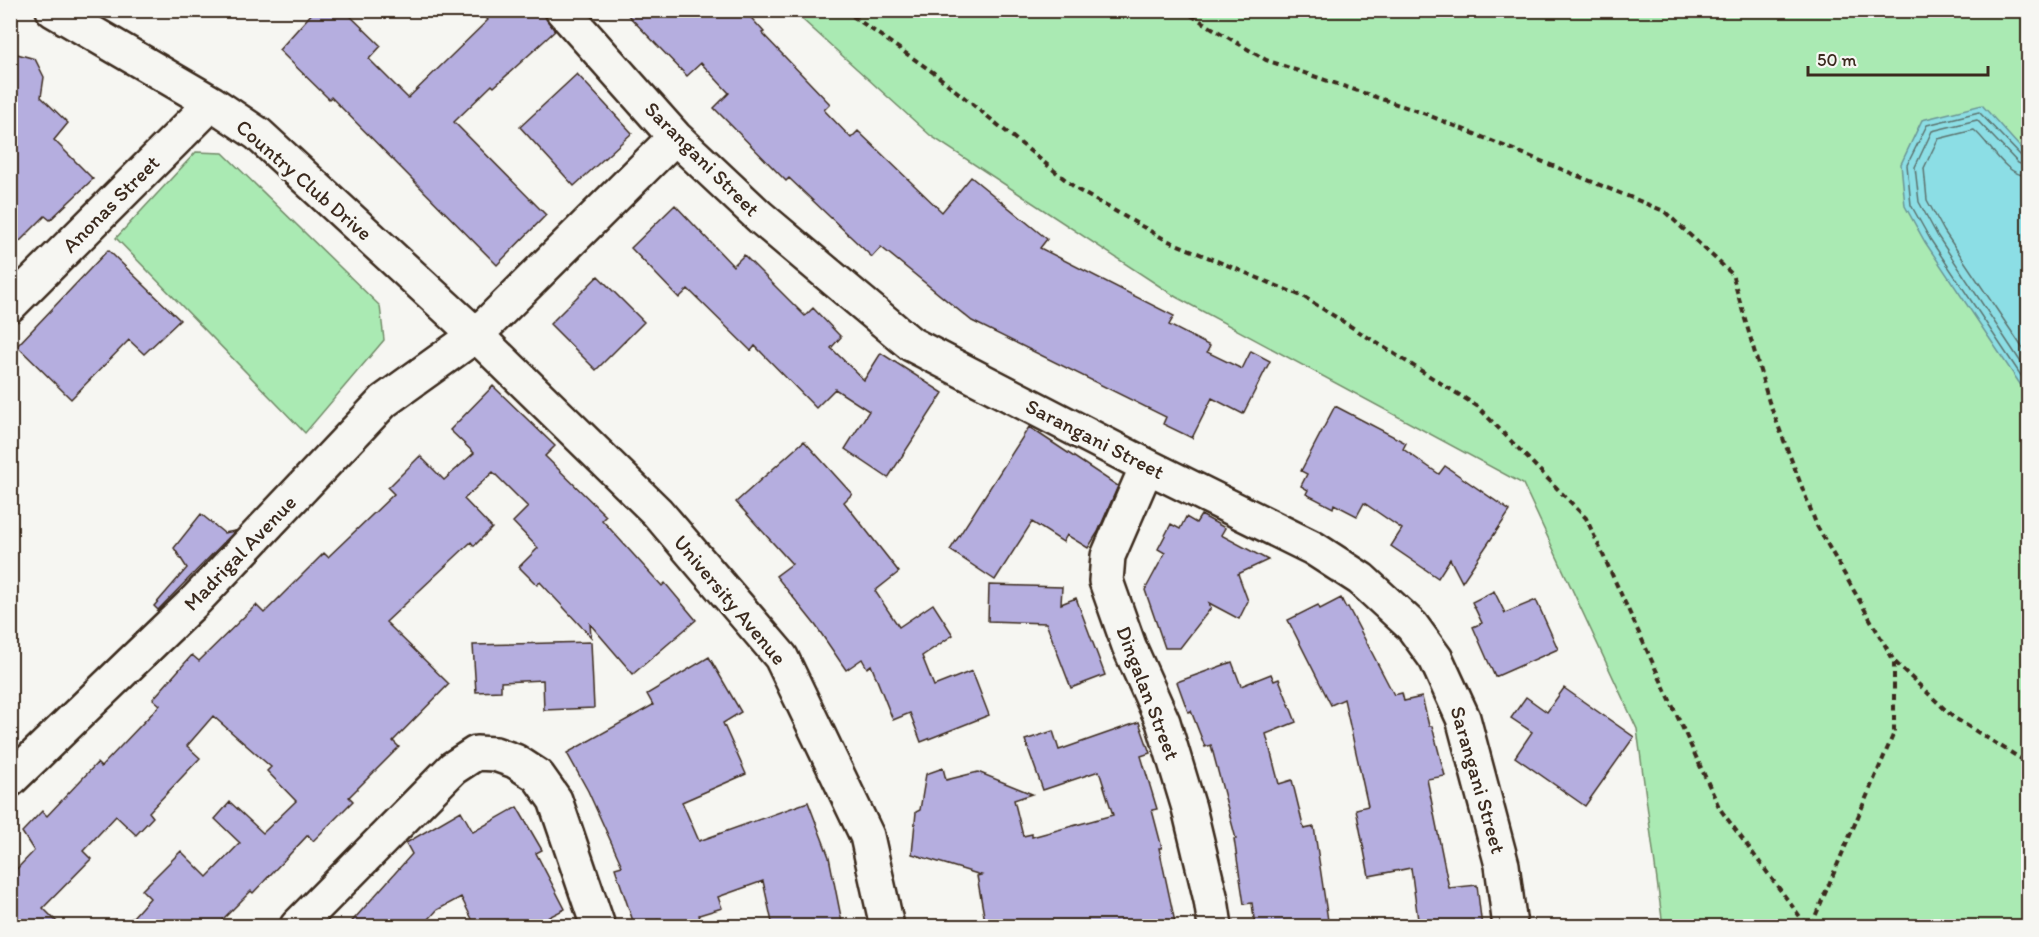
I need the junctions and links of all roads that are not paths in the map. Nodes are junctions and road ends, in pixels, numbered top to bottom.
1 (53, 10) edge
2 (562, 10) edge
3 (212, 104) junction
4 (675, 137) junction
5 (10, 305) edge
6 (476, 335) junction
7 (1148, 466) junction
8 (10, 780) edge
9 (303, 924) edge
10 (598, 927) edge
11 (887, 927) edge
12 (1215, 927) edge
13 (1510, 927) edge

1 - 3 street, Country Club Drive
2 - 4 street, Sarangani Street
3 - 5 street, Anonas Street
3 - 6 street, Country Club Drive
4 - 6 street, Madrigal Avenue
4 - 7 street, Sarangani Street
6 - 8 street, Madrigal Avenue
6 - 11 street, University Avenue
7 - 12 street, Dingalan Street
7 - 13 street, Sarangani Street
9 - 10 street

